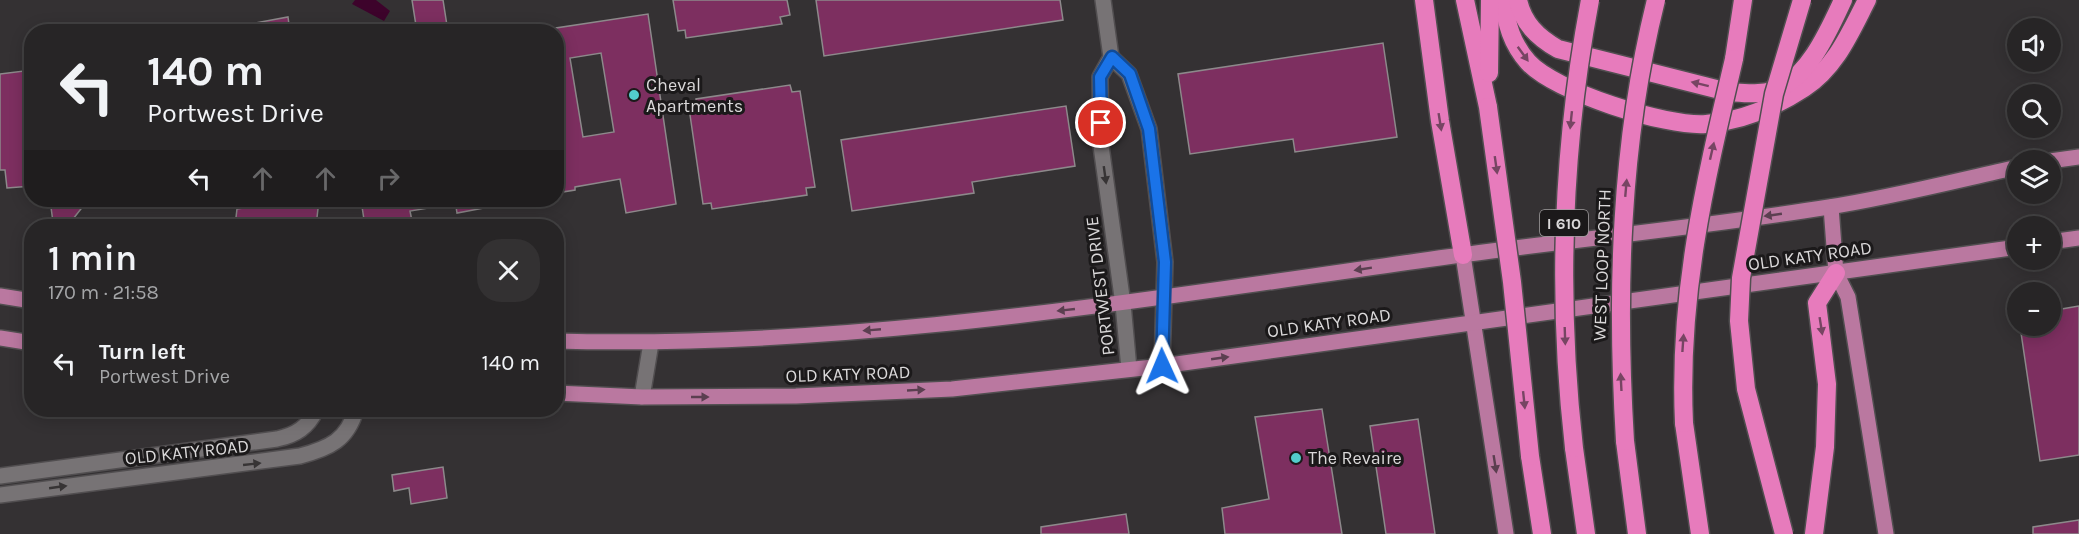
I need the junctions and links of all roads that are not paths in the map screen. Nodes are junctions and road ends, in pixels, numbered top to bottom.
1 (1103, 0) edge
2 (1424, 0) edge
3 (1466, 0) edge
4 (1490, 0) edge
5 (1504, 0) edge
6 (1518, 0) edge
7 (1590, 0) edge
8 (1656, 0) edge
9 (1743, 0) edge
10 (1757, 0) edge
11 (1802, 0) edge
12 (1843, 0) edge
13 (1867, 0) edge
14 (1739, 34) junction
15 (1112, 57) junction
16 (1488, 107) junction
17 (2079, 157) edge
18 (2061, 159) edge
19 (2007, 169) edge
20 (1831, 207) junction
21 (2079, 238) edge
22 (2061, 240) edge
23 (2007, 249) edge
24 (1463, 255) junction
25 (1836, 273) junction
26 (0, 296) edge
27 (1162, 299) junction
28 (24, 300) edge
29 (1123, 304) junction
30 (1474, 323) junction
31 (0, 338) edge
32 (564, 341) edge
33 (24, 342) edge
34 (651, 343) junction
35 (1162, 366) junction
36 (1129, 369) junction
37 (564, 393) edge
38 (642, 397) junction
39 (312, 417) edge
40 (354, 417) edge
41 (0, 476) edge
42 (0, 495) edge
43 (1506, 534) edge
44 (1542, 534) edge
45 (1586, 534) edge
46 (1637, 534) edge
47 (1700, 534) edge
48 (1784, 534) edge
49 (1814, 534) edge
50 (1886, 534) edge

1 - 15 street
2 -> 24 highway
3 - 16 highway
4 - 16 highway
5 -> 13 highway
12 -> 6 highway
7 -> 45 highway, WEST LOOP NORTH / I 610, bridge
46 -> 8 highway, WEST LOOP NORTH, bridge
9 - 14 highway
10 - 14 highway
11 - 48 highway, bridge
47 -> 14 highway, bridge
15 - 27 street
15 -> 29 street, PORTWEST DRIVE
16 -> 44 highway, bridge
17 - 18 main road
19 - 20 main road
20 -> 24 main road
20 - 25 main road
21 - 22 main road
23 - 25 main road, OLD KATY ROAD
24 -> 27 main road
24 - 30 main road
25 - 30 main road, OLD KATY ROAD
25 -> 49 highway
25 - 50 main road
26 - 28 main road
27 - 29 main road
27 - 35 street
29 -> 34 main road
29 - 36 street, PORTWEST DRIVE
35 -> 30 main road, OLD KATY ROAD
30 -> 43 main road
31 - 33 main road
32 - 34 main road
34 - 38 street
35 - 36 main road, OLD KATY ROAD
38 -> 36 main road, OLD KATY ROAD
37 - 38 main road, OLD KATY ROAD
39 - 41 street, OLD KATY ROAD
42 -> 40 street, OLD KATY ROAD

